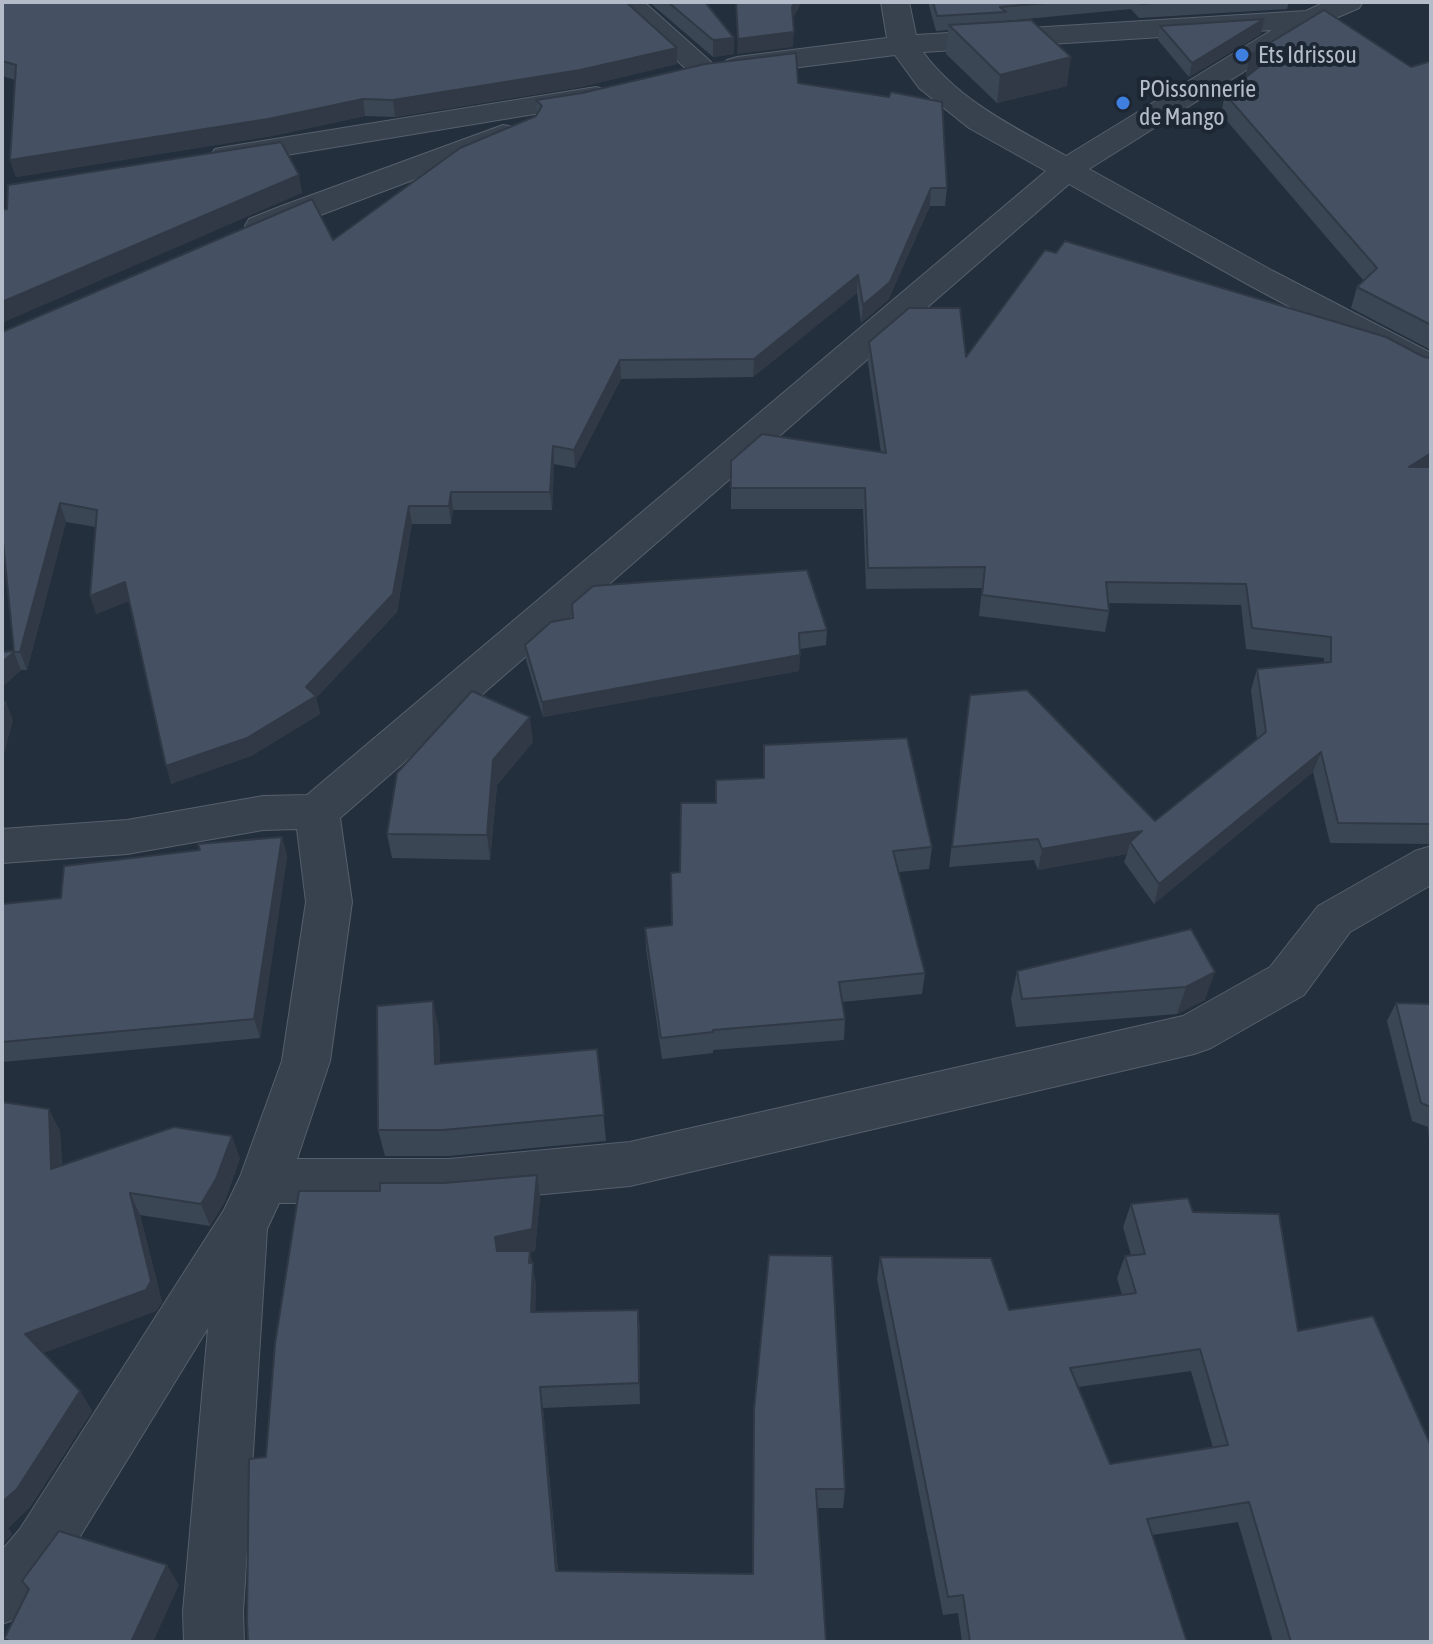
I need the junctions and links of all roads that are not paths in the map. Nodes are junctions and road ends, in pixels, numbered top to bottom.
1 (627, 2) edge
2 (895, 2) edge
3 (1349, 2) edge
4 (1311, 19) junction
5 (903, 45) junction
6 (705, 70) junction
7 (675, 77) edge
8 (628, 88) edge
9 (582, 99) junction
10 (190, 162) edge
11 (1068, 168) junction
12 (235, 238) edge
13 (1431, 367) edge
14 (317, 812) junction
15 (2, 846) edge
16 (1431, 863) edge
17 (253, 1204) junction
18 (2, 1595) edge
19 (214, 1642) edge

1 - 6 street
2 - 5 street
3 - 4 street
4 - 5 street
4 - 11 street
5 - 6 street
5 - 11 street
6 - 7 street
8 - 9 street
9 - 10 street
9 - 12 street
11 - 13 street
11 - 14 street
14 - 15 street
14 - 17 street
16 - 17 street
17 - 18 street
17 - 19 street

